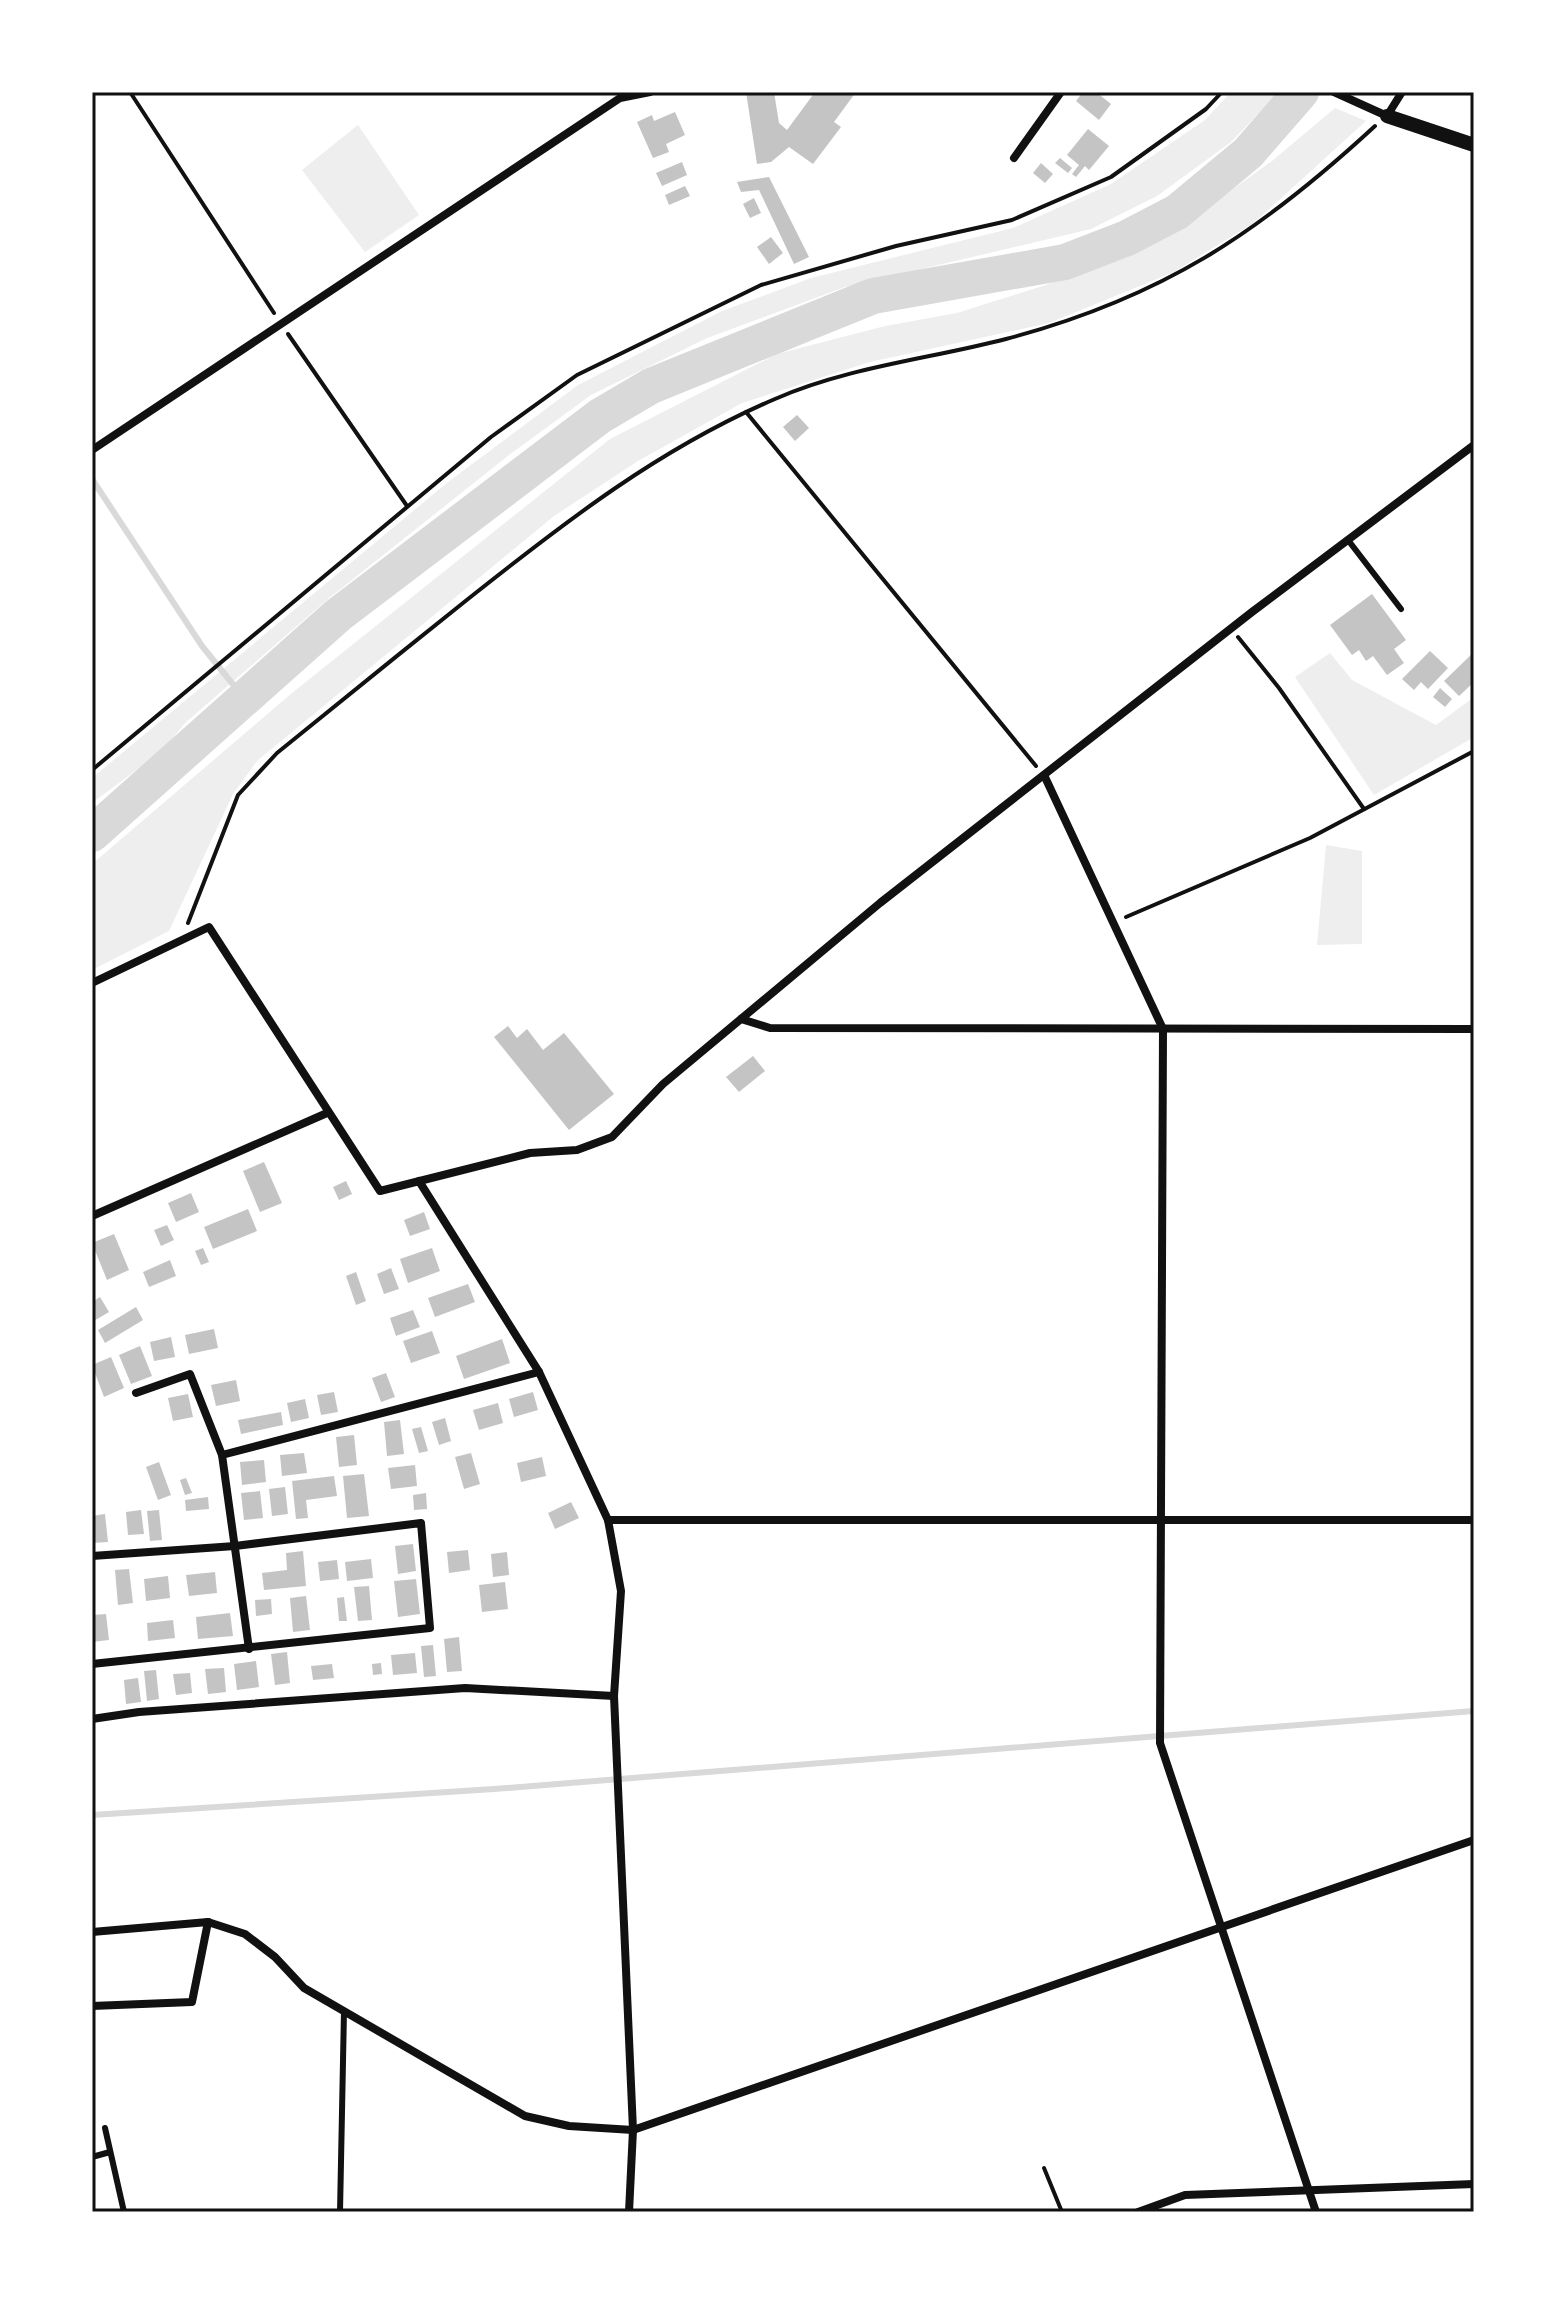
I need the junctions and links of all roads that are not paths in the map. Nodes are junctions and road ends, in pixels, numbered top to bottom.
1 (650, 92) edge
2 (1061, 92) edge
3 (1334, 92) edge
4 (1402, 92) edge
5 (1387, 116) junction
6 (1474, 145) edge
7 (1014, 158) dead end
8 (1474, 445) edge
9 (92, 450) edge
10 (1348, 540) junction
11 (1401, 609) dead end
12 (1044, 775) junction
13 (92, 983) edge
14 (741, 1019) junction
15 (1163, 1029) junction
16 (1474, 1029) edge
17 (327, 1113) junction
18 (419, 1181) junction
19 (92, 1216) edge
20 (539, 1372) junction
21 (136, 1393) dead end
22 (222, 1455) junction
23 (608, 1520) junction
24 (1474, 1520) edge
25 (1163, 1521) junction
26 (235, 1546) junction
27 (92, 1556) edge
28 (249, 1649) junction
29 (92, 1664) edge
30 (614, 1696) junction
31 (92, 1719) edge
32 (1474, 1840) edge
33 (208, 1922) junction
34 (1222, 1928) junction
35 (92, 1932) edge
36 (92, 2006) edge
37 (344, 2011) junction
38 (105, 2128) dead end
39 (633, 2130) junction
40 (110, 2152) junction
41 (92, 2157) edge
42 (1474, 2184) edge
43 (1310, 2193) junction
44 (1141, 2211) edge
45 (124, 2212) edge
46 (340, 2212) edge
47 (629, 2212) edge
48 (1316, 2212) edge

1 - 9 street
2 - 7 street
3 - 5 street
4 - 5 street
5 - 6 street
8 - 10 street
10 - 11 lane
10 - 12 street
12 - 14 street
12 - 15 street
13 - 17 street
14 - 15 street
14 - 18 street
15 - 16 street
15 - 25 street
17 - 18 street
17 - 19 street
18 - 20 street
20 - 22 street
20 - 23 street
21 - 22 street
22 - 26 street
23 - 25 street
23 - 30 street
24 - 25 street
25 - 34 street
26 - 27 street
26 - 28 street
26 - 28 street
28 - 29 street
30 - 31 street
30 - 39 street
32 - 34 street
33 - 35 street
33 - 36 street
33 - 37 street
34 - 39 street
34 - 43 street
37 - 39 street
37 - 46 lane
38 - 40 lane
39 - 47 street
40 - 41 lane
40 - 45 lane
42 - 43 street
43 - 44 street
43 - 48 street

